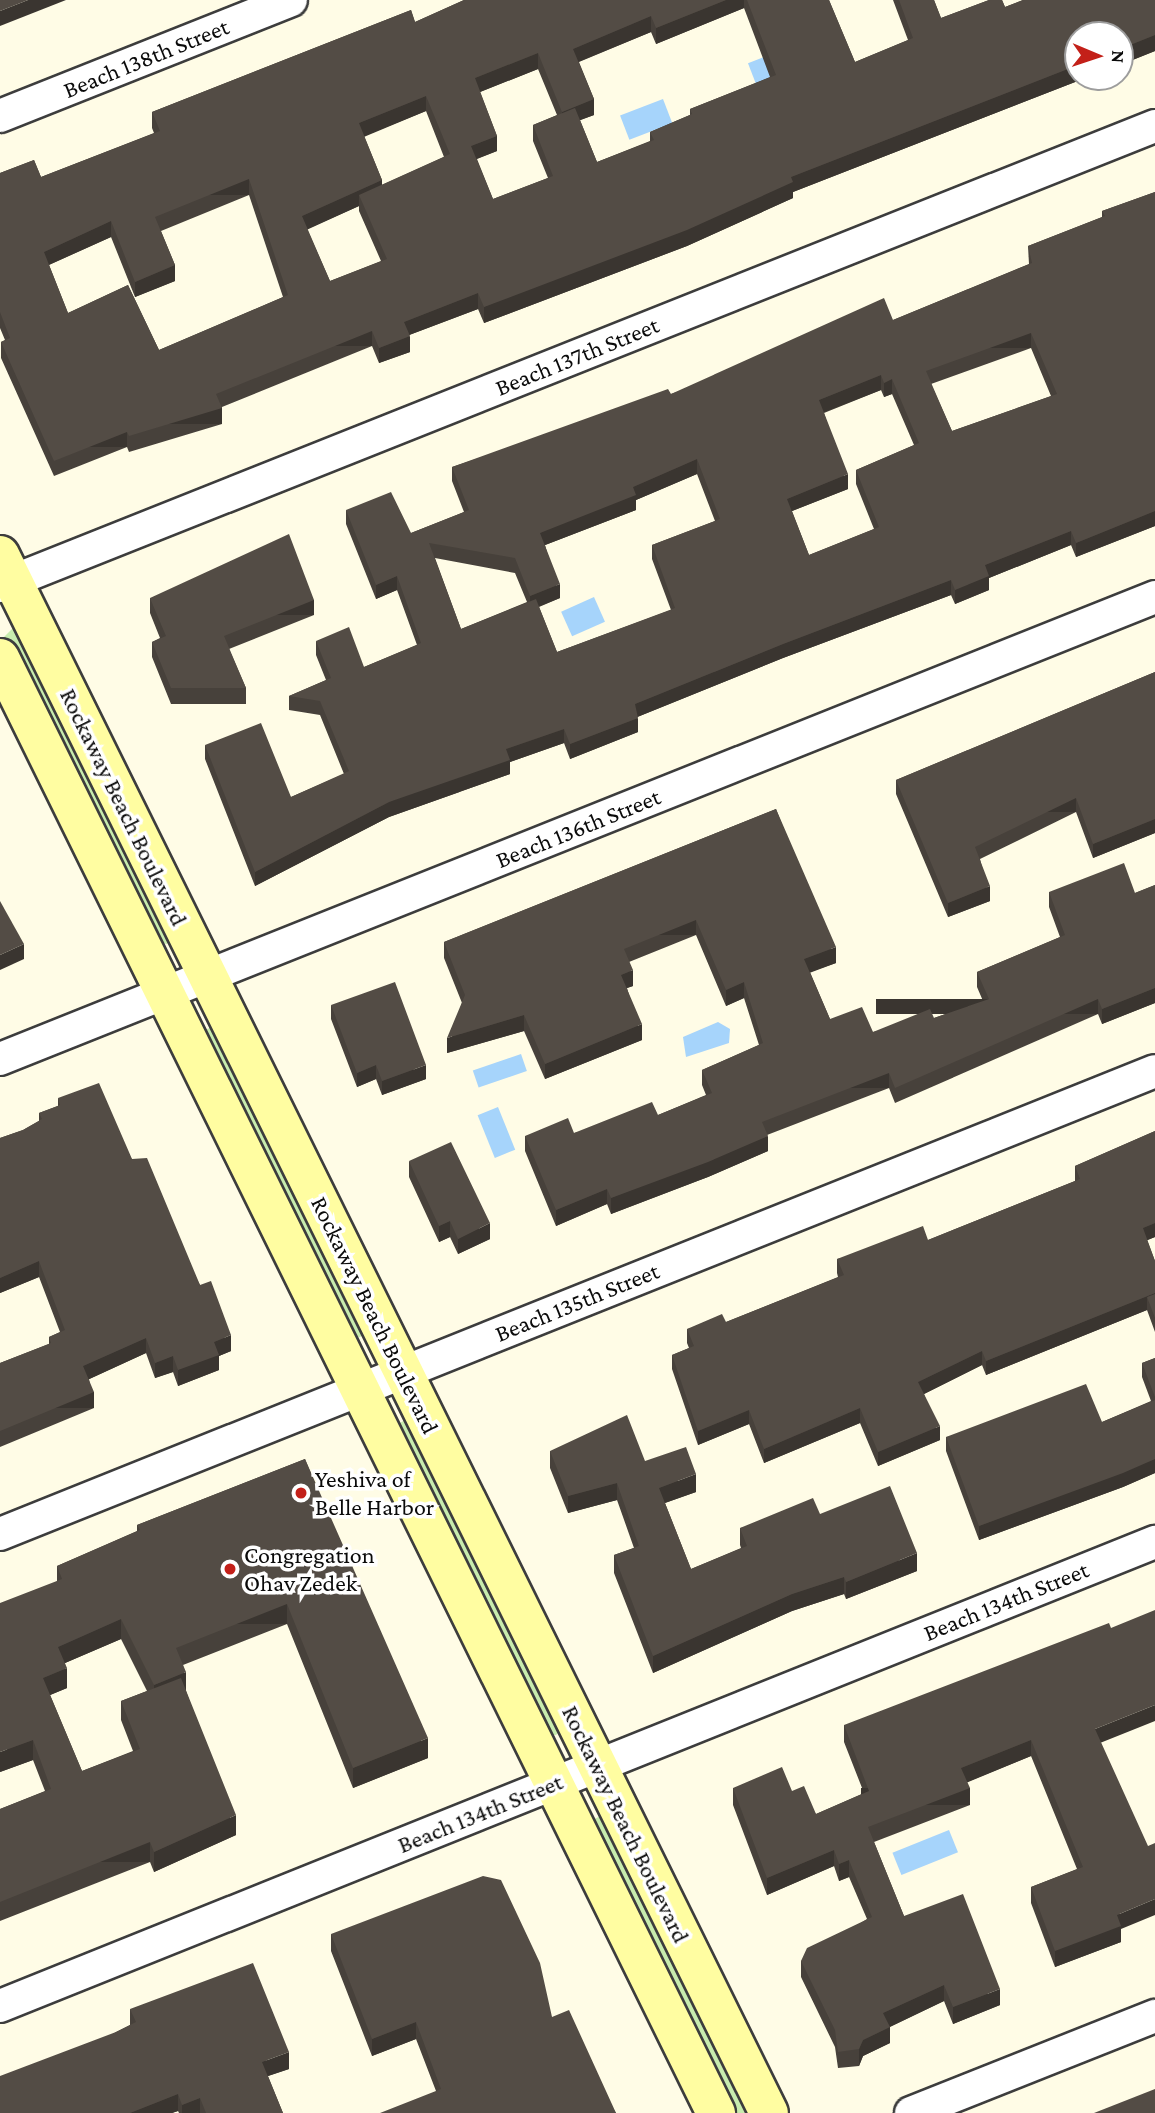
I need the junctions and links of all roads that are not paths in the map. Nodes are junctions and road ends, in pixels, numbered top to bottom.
1 (291, 0) edge
2 (0, 116) edge
3 (1155, 126) edge
4 (4, 574) edge
5 (1155, 597) edge
6 (0, 658) edge
7 (208, 976) junction
8 (165, 993) junction
9 (0, 1059) edge
10 (1155, 1071) edge
11 (404, 1371) junction
12 (362, 1388) junction
13 (0, 1534) edge
14 (1155, 1542) edge
15 (596, 1765) junction
16 (552, 1783) junction
17 (0, 2006) edge
18 (1155, 2016) edge
19 (716, 2113) edge
20 (769, 2113) edge
21 (911, 2113) edge

1 - 2 street, Beach 138th Street
3 - 4 street, Beach 137th Street
4 - 7 street, Rockaway Beach Boulevard
5 - 7 street, Beach 136th Street
6 - 8 street, Rockaway Beach Boulevard
7 - 8 street, Beach 136th Street
7 - 11 street, Rockaway Beach Boulevard
8 - 9 street, Beach 136th Street
8 - 12 street, Rockaway Beach Boulevard
10 - 11 street, Beach 135th Street
11 - 12 street, Beach 135th Street
11 - 15 street, Rockaway Beach Boulevard
12 - 13 street, Beach 135th Street
12 - 16 street, Rockaway Beach Boulevard
14 - 15 street, Beach 134th Street
15 - 16 street, Beach 134th Street
15 - 20 street, Rockaway Beach Boulevard
16 - 17 street, Beach 134th Street
16 - 19 street, Rockaway Beach Boulevard
18 - 21 street

